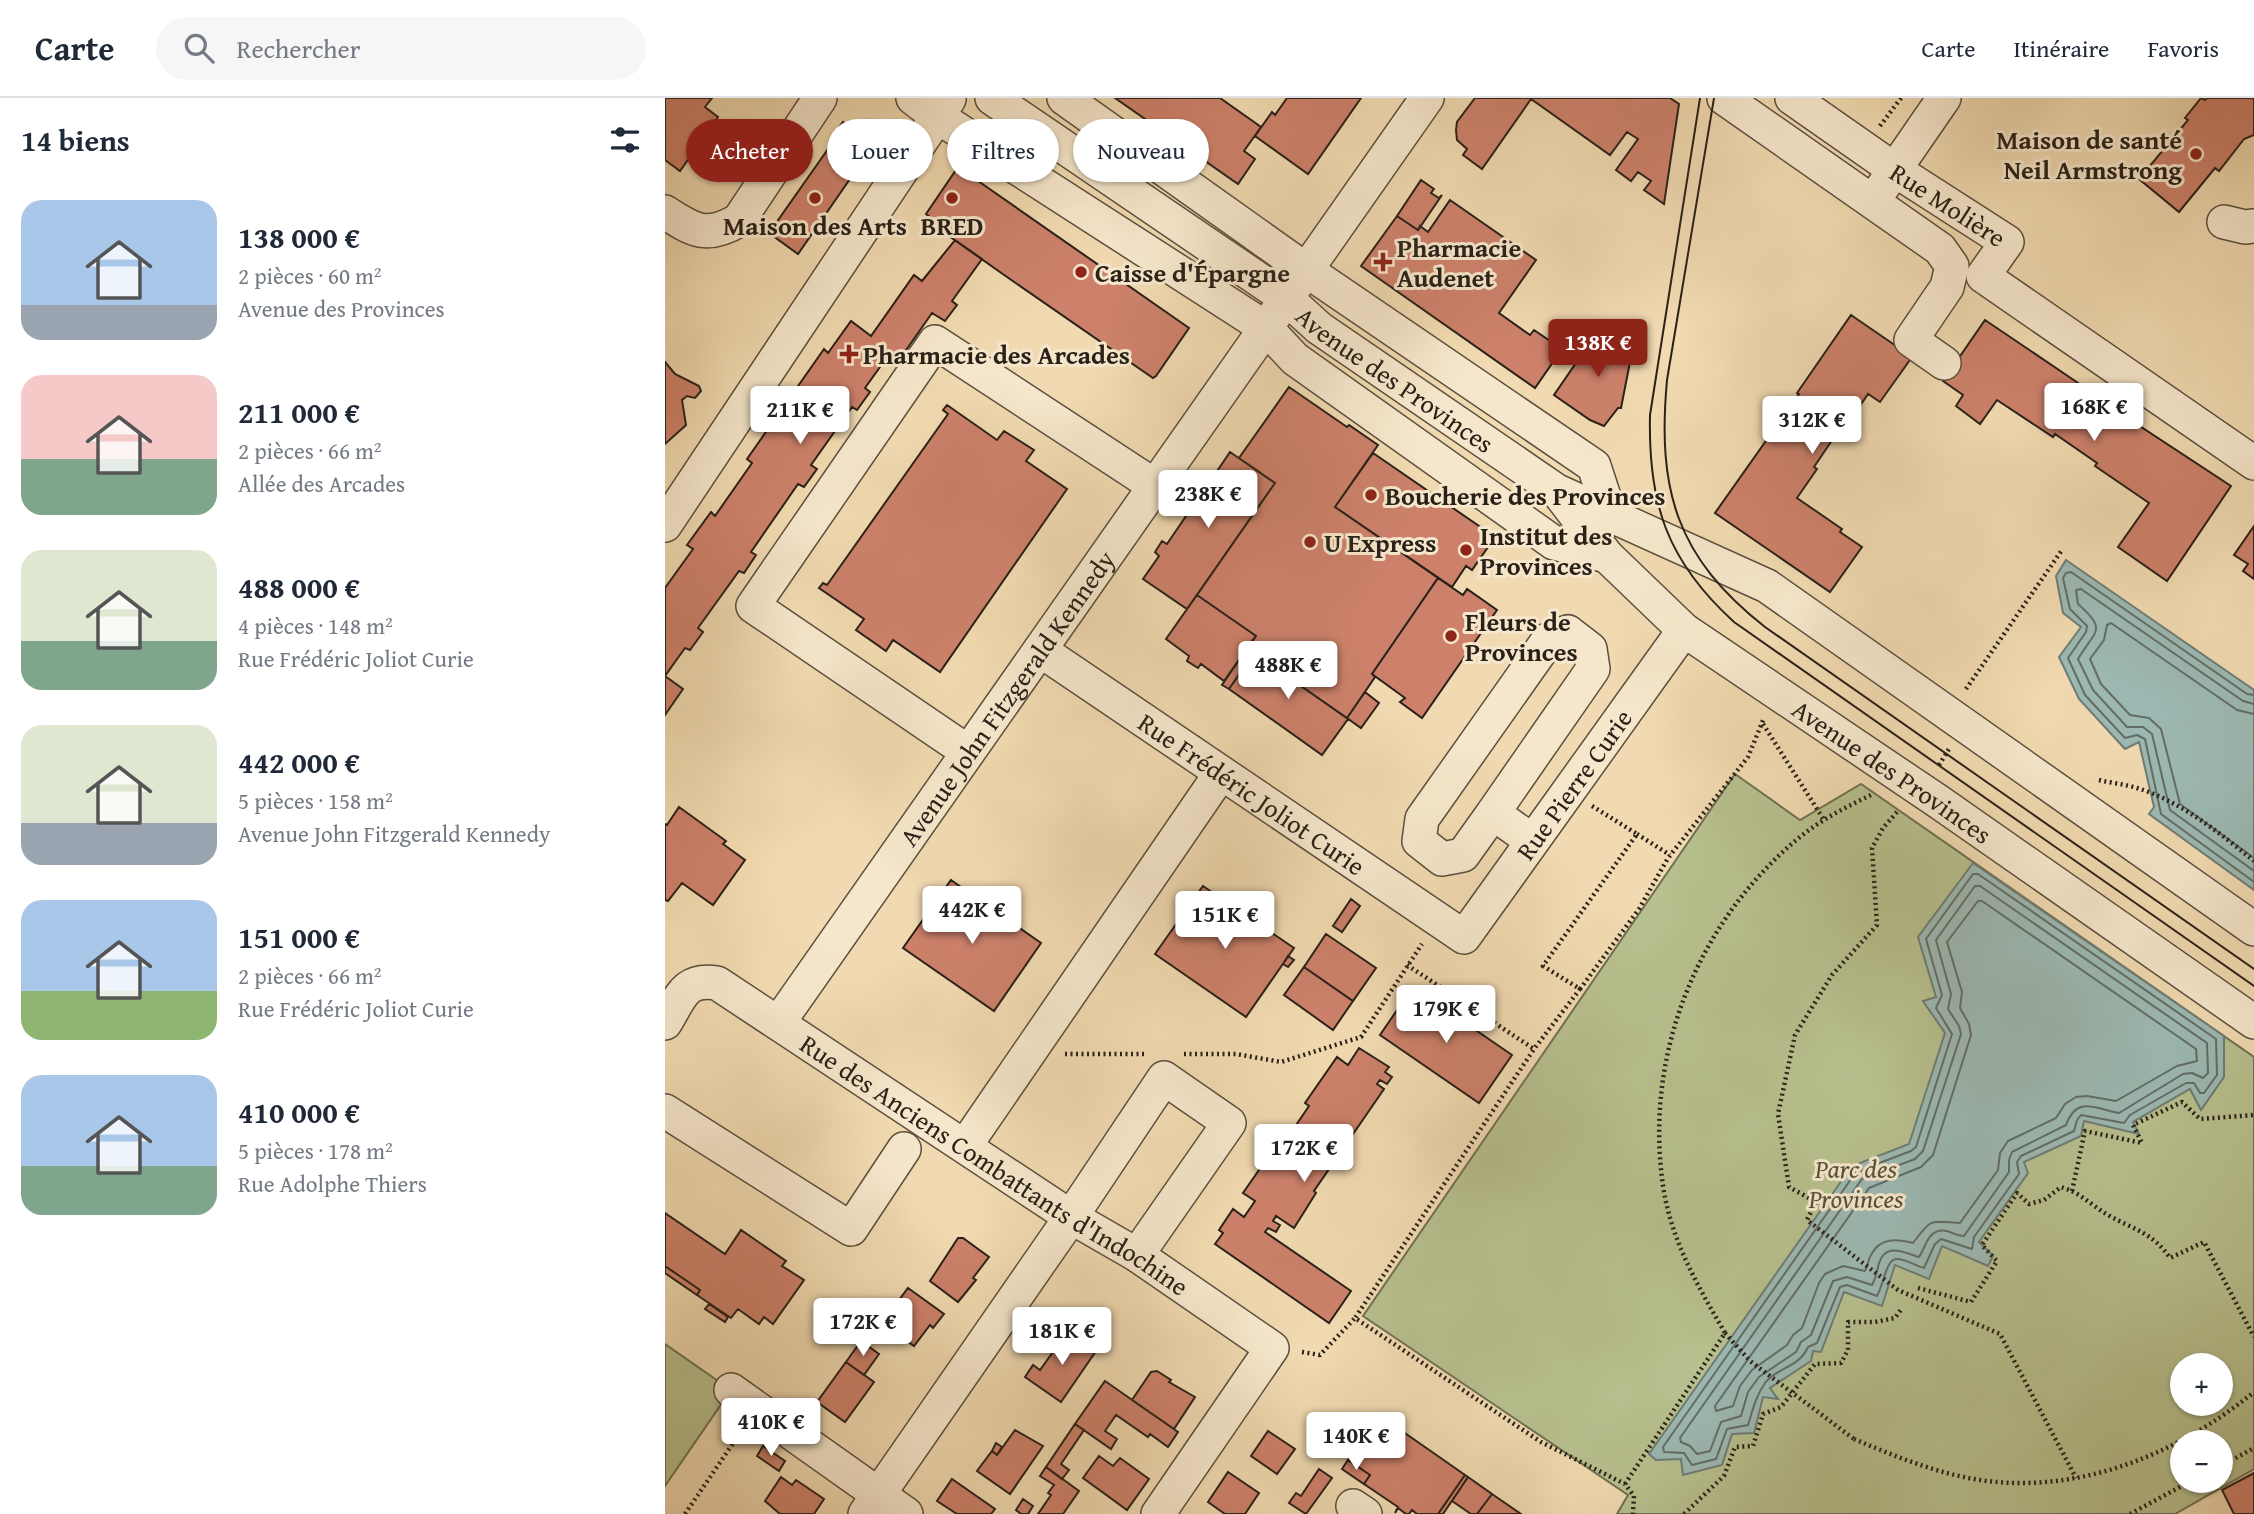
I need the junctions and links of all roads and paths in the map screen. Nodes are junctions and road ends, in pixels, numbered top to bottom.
1 (820, 98) edge
2 (992, 98) edge
3 (1064, 98) edge
4 (1427, 98) edge
5 (1724, 98) edge
6 (1792, 98) edge
7 (1944, 98) edge
8 (934, 104) edge
9 (1895, 170) junction
10 (1873, 202) junction
11 (665, 212) edge
12 (1306, 270) junction
13 (1286, 298) junction
14 (1266, 328) junction
15 (1944, 363) dead end
16 (2254, 463) edge
17 (1155, 486) junction
18 (1557, 491) junction
19 (1610, 515) junction
20 (665, 525) edge
21 (2062, 550) dead end
22 (1607, 555) junction
23 (1684, 630) junction
24 (1040, 650) junction
25 (1589, 674) junction
26 (1965, 691) dead end
27 (1634, 702) junction
28 (1950, 748) dead end
29 (968, 752) junction
30 (1934, 772) dead end
31 (1221, 773) junction
32 (2138, 788) dead end
33 (1881, 790) dead end
34 (1568, 791) junction
35 (1902, 807) dead end
36 (1493, 813) junction
37 (1824, 820) junction
38 (1637, 834) junction
39 (1531, 840) junction
40 (1670, 855) junction
41 (2254, 862) edge
42 (1451, 929) junction
43 (2254, 929) edge
44 (1407, 965) junction
45 (690, 980) edge
46 (1580, 989) junction
47 (2254, 1022) edge
48 (665, 1023) edge
49 (779, 1023) junction
50 (1534, 1049) junction
51 (1028, 1054) junction
52 (1153, 1054) dead end
53 (1181, 1054) dead end
54 (665, 1111) edge
55 (2254, 1115) edge
56 (965, 1146) junction
57 (904, 1149) dead end
58 (2072, 1191) junction
59 (1071, 1217) junction
60 (1137, 1255) junction
61 (1918, 1288) dead end
62 (1902, 1308) dead end
63 (1355, 1318) junction
64 (1725, 1333) junction
65 (2254, 1337) edge
66 (1282, 1350) junction
67 (2254, 1392) edge
68 (744, 1399) joint
69 (2254, 1448) edge
70 (2233, 1459) edge
71 (2076, 1478) junction
72 (1625, 1484) junction
73 (2170, 1492) edge
74 (871, 1504) edge
75 (685, 1514) edge
76 (906, 1514) edge
77 (1158, 1514) edge
78 (1633, 1514) edge
79 (1684, 1514) edge
80 (2130, 1514) edge

1 - 11 street
2 - 13 street, Avenue des Provinces
3 - 12 street
4 - 12 street, Avenue John Fitzgerald Kennedy
5 - 10 street, Rue Molière
6 - 9 street, Rue Molière
7 - 9 street
8 - 14 street
8 - 20 street
9 - 10 street
9 - 16 street, Rue Molière
10 - 15 street, Rue Molière
12 - 13 street, Avenue John Fitzgerald Kennedy
12 - 19 street
13 - 14 street, Avenue John Fitzgerald Kennedy
13 - 18 street, Avenue des Provinces
14 - 17 street, Avenue John Fitzgerald Kennedy
14 - 22 street
17 - 24 street, Avenue John Fitzgerald Kennedy
17 - 29 street
18 - 19 street, Avenue des Provinces
18 - 22 street, Avenue des Provinces
19 - 43 street, Avenue des Provinces
21 - 26 path
22 - 23 street, Avenue des Provinces
23 - 27 street, Rue Pierre Curie
23 - 47 street, Avenue des Provinces
24 - 29 street, Avenue John Fitzgerald Kennedy
24 - 31 street, Rue Frédéric Joliot Curie
25 - 27 street
25 - 36 street
25 - 36 street
27 - 34 street, Rue Pierre Curie
28 - 30 path
29 - 49 street, Avenue John Fitzgerald Kennedy
31 - 42 street, Rue Frédéric Joliot Curie
31 - 51 street
32 - 41 path
33 - 37 path
34 - 38 path
34 - 39 street, Rue Pierre Curie
35 - 71 path
36 - 39 street
37 - 40 path
37 - 64 path
38 - 40 path
38 - 46 path
39 - 42 street, Rue Pierre Curie
40 - 46 path
42 - 44 path
44 - 50 path
44 - 53 path
45 - 48 street
45 - 49 street, Rue des Anciens Combattants d'Indochine
46 - 50 path
49 - 56 street, Rue des Anciens Combattants d'Indochine
50 - 63 path
51 - 52 path
51 - 56 street
54 - 57 street
55 - 58 path
56 - 59 street, Rue des Anciens Combattants d'Indochine
58 - 61 path
58 - 65 path
59 - 60 street, Rue des Anciens Combattants d'Indochine
59 - 60 street
59 - 74 street
60 - 66 street, Rue des Anciens Combattants d'Indochine
62 - 79 path
63 - 66 path
63 - 72 path
64 - 71 path, bridge
64 - 72 path
66 - 77 street
67 - 71 path
68 - 74 street
68 - 75 path
69 - 70 path
72 - 78 path
73 - 80 path
74 - 76 street

